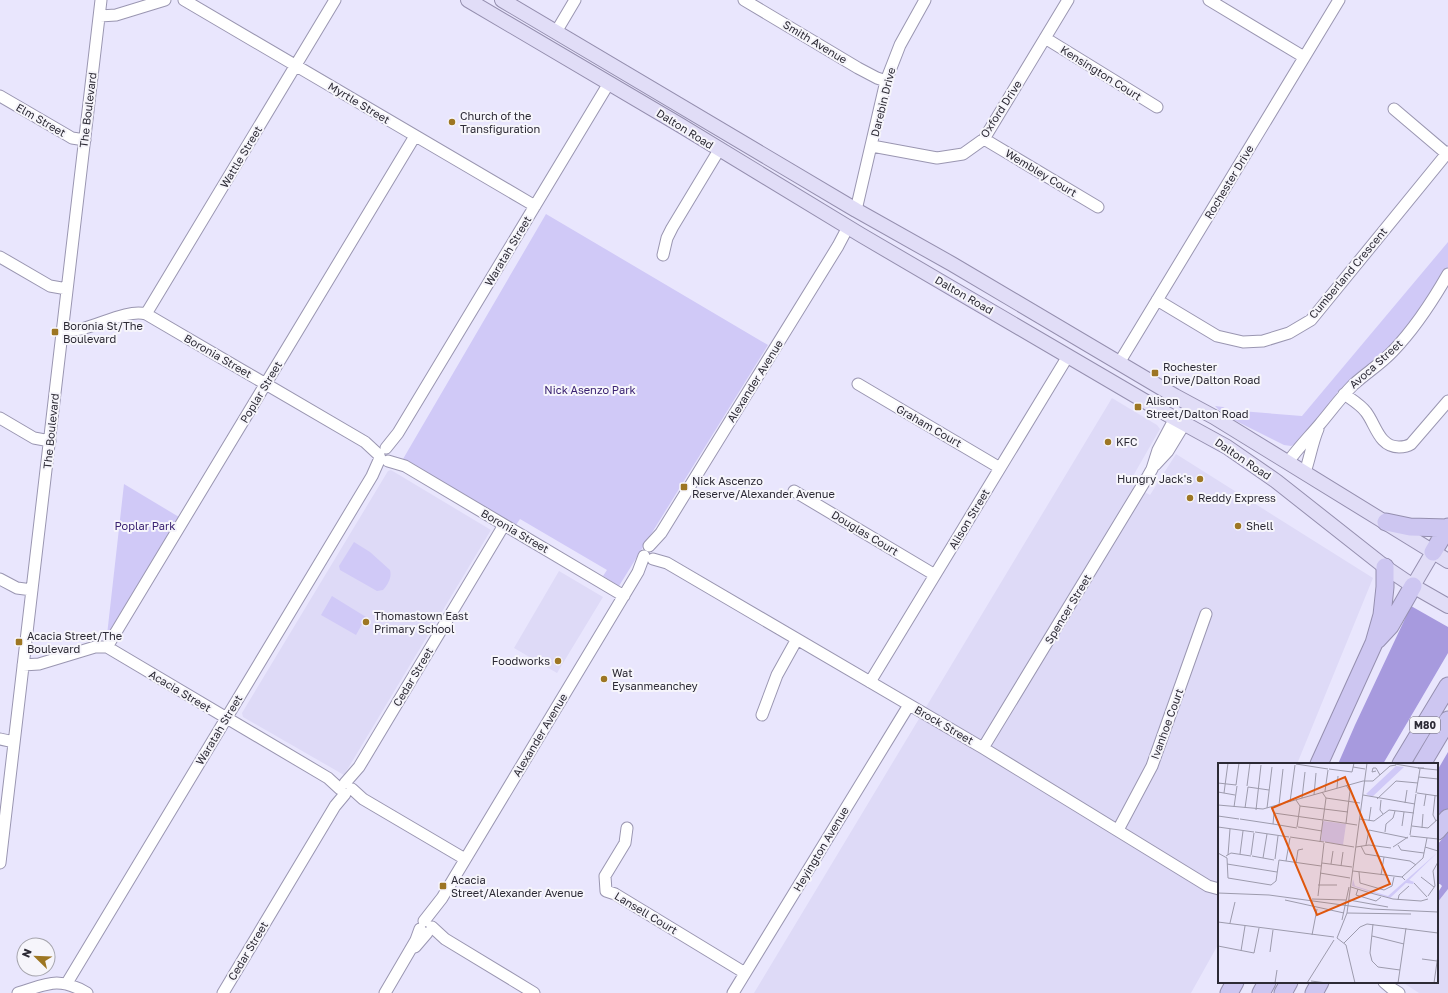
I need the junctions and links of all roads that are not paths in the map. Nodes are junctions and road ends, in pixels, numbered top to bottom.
1 (102, 0) edge
2 (165, 0) edge
3 (184, 0) edge
4 (335, 0) edge
5 (468, 0) edge
6 (502, 0) edge
7 (575, 0) edge
8 (744, 0) edge
9 (925, 0) edge
10 (1068, 0) edge
11 (1209, 0) edge
12 (1339, 0) edge
13 (100, 16) junction
14 (556, 32) junction
15 (1045, 38) junction
16 (1304, 57) junction
17 (296, 65) junction
18 (618, 68) junction
19 (886, 81) junction
20 (609, 83) junction
21 (0, 96) edge
22 (1157, 107) dead end
23 (1394, 109) dead end
24 (415, 136) junction
25 (984, 139) junction
26 (85, 140) junction
27 (872, 146) junction
28 (719, 150) junction
29 (1448, 153) edge
30 (535, 206) junction
31 (1098, 207) dead end
32 (856, 210) junction
33 (848, 227) junction
34 (663, 255) dead end
35 (0, 257) edge
36 (1448, 274) edge
37 (1448, 287) edge
38 (68, 289) junction
39 (1157, 300) junction
40 (1430, 304) junction
41 (146, 314) junction
42 (62, 331) junction
43 (1068, 356) junction
44 (1119, 363) junction
45 (266, 384) junction
46 (858, 384) dead end
47 (1344, 394) junction
48 (1448, 401) edge
49 (1190, 404) junction
50 (0, 418) edge
51 (1180, 421) junction
52 (1321, 423) junction
53 (50, 441) junction
54 (385, 454) junction
55 (1288, 462) junction
56 (1000, 468) junction
57 (1305, 472) junction
58 (794, 491) dead end
59 (1386, 522) junction
60 (504, 525) junction
61 (1448, 527) edge
62 (1433, 552) junction
63 (652, 554) junction
64 (1448, 561) edge
65 (1385, 567) junction
66 (935, 575) junction
67 (0, 579) edge
68 (1413, 586) junction
69 (32, 590) junction
70 (624, 596) junction
71 (1448, 606) edge
72 (1206, 614) dead end
73 (797, 639) junction
74 (1374, 643) junction
75 (107, 648) junction
76 (23, 665) junction
77 (870, 682) junction
78 (1448, 686) edge
79 (909, 705) junction
80 (762, 715) dead end
81 (226, 718) junction
82 (1448, 720) edge
83 (0, 739) edge
84 (14, 742) junction
85 (983, 748) junction
86 (1319, 763) edge
87 (1403, 763) edge
88 (1423, 763) edge
89 (346, 789) junction
90 (1448, 818) edge
91 (628, 828) dead end
92 (1118, 830) junction
93 (1438, 830) edge
94 (466, 859) junction
95 (0, 863) edge
96 (1218, 889) edge
97 (427, 928) junction
98 (745, 973) junction
99 (67, 983) junction
100 (1234, 983) edge
101 (1266, 983) edge
102 (1288, 983) edge
103 (1319, 983) edge
104 (1385, 983) edge
105 (18, 993) edge
106 (87, 993) edge
107 (223, 993) edge
108 (385, 993) edge
109 (534, 993) edge
110 (733, 993) edge
111 (1229, 993) edge
112 (1260, 993) edge
113 (1283, 993) edge
114 (1314, 993) edge
115 (1399, 993) edge

1 - 13 street, The Boulevard
2 - 13 street
3 - 17 street, Myrtle Street
4 - 17 street, Wattle Street
5 - 20 main road, Dalton Road
6 - 14 main road, Dalton Road
7 - 14 street
8 - 19 street, Smith Avenue
9 - 19 street, Darebin Drive
10 - 15 street, Oxford Drive
11 - 16 street
12 - 16 street, Rochester Drive
13 - 26 street, The Boulevard
14 - 18 main road, Dalton Road
15 - 22 street, Kensington Court
15 - 25 street, Oxford Drive
16 - 39 street, Rochester Drive
17 - 24 street, Myrtle Street
17 - 41 street, Wattle Street
18 - 20 main road, Waratah Street
18 - 32 main road, Dalton Road
19 - 27 street, Darebin Drive
20 - 28 main road, Dalton Road
20 - 30 street, Waratah Street
21 - 26 street, Elm Street
23 - 29 street
24 - 30 street, Myrtle Street
24 - 45 street, Poplar Street
25 - 27 street, Oxford Drive
25 - 31 street, Wembley Court
26 - 38 street, The Boulevard
27 - 32 street, Darebin Drive
28 - 33 main road, Dalton Road
28 - 34 street
29 - 39 street, Cumberland Crescent
30 - 54 street, Waratah Street
32 - 33 main road
32 - 44 main road, Dalton Road
33 - 43 main road, Dalton Road
33 - 63 street, Alexander Avenue
35 - 38 street
36 - 40 street, Avoca Street
37 - 40 street, Avoca Street
38 - 42 street, The Boulevard
39 - 44 street, Rochester Drive
40 - 47 street, Avoca Street
41 - 42 street
41 - 45 street, Boronia Street
42 - 53 street, The Boulevard
43 - 51 main road, Dalton Road
43 - 56 street, Alison Street
44 - 49 main road, Dalton Road
45 - 54 street, Boronia Street
45 - 75 street, Poplar Street
46 - 56 street, Graham Court
47 - 48 street
47 - 52 street, Avoca Street
49 - 51 main road, Spencer Street
49 - 55 main road, Dalton Road
50 - 53 street
51 - 65 main road, Dalton Road
51 - 85 street, Spencer Street
52 - 55 street, Avoca Street
52 - 57 street, Avoca Street
53 - 69 street, The Boulevard
54 - 60 street, Boronia Street
54 - 81 street, Waratah Street
55 - 57 main road, Dalton Road
56 - 66 street, Alison Street
57 - 59 main road, Dalton Road
58 - 66 street, Douglas Court
59 - 61 highway
59 - 62 main road, Dalton Road
60 - 70 street, Boronia Street
60 - 89 street, Cedar Street
61 - 62 highway
62 - 64 main road, Dalton Road
62 - 68 main road
63 - 70 street, Alexander Avenue
63 - 73 street, Brock Street
65 - 68 main road, Dalton Road
65 - 74 highway
66 - 77 street, Alison Street
67 - 69 street
68 - 71 main road, Dalton Road
68 - 74 highway
69 - 76 street, The Boulevard
70 - 94 street, Alexander Avenue
72 - 92 street, Ivanhoe Court
73 - 77 street, Brock Street
73 - 80 street
74 - 86 highway
75 - 76 street
75 - 81 street, Acacia Street
76 - 84 street, The Boulevard
77 - 79 street, Brock Street
78 - 87 highway, M80
79 - 85 street, Brock Street
79 - 98 street, Heyington Avenue
81 - 89 street, Acacia Street
81 - 99 street, Waratah Street
82 - 88 highway, M80
83 - 84 street
84 - 95 street, The Boulevard
85 - 92 street, Brock Street
89 - 94 street, Acacia Street
89 - 107 street, Cedar Street
90 - 93 highway
91 - 98 street, Lansell Court
92 - 96 street, Brock Street
94 - 97 street, Alexander Avenue
97 - 108 street, Alexander Avenue
97 - 109 street
98 - 110 street, Heyington Avenue
99 - 105 street
99 - 106 street
100 - 111 highway
101 - 112 highway
102 - 113 highway
103 - 114 highway
104 - 115 street

